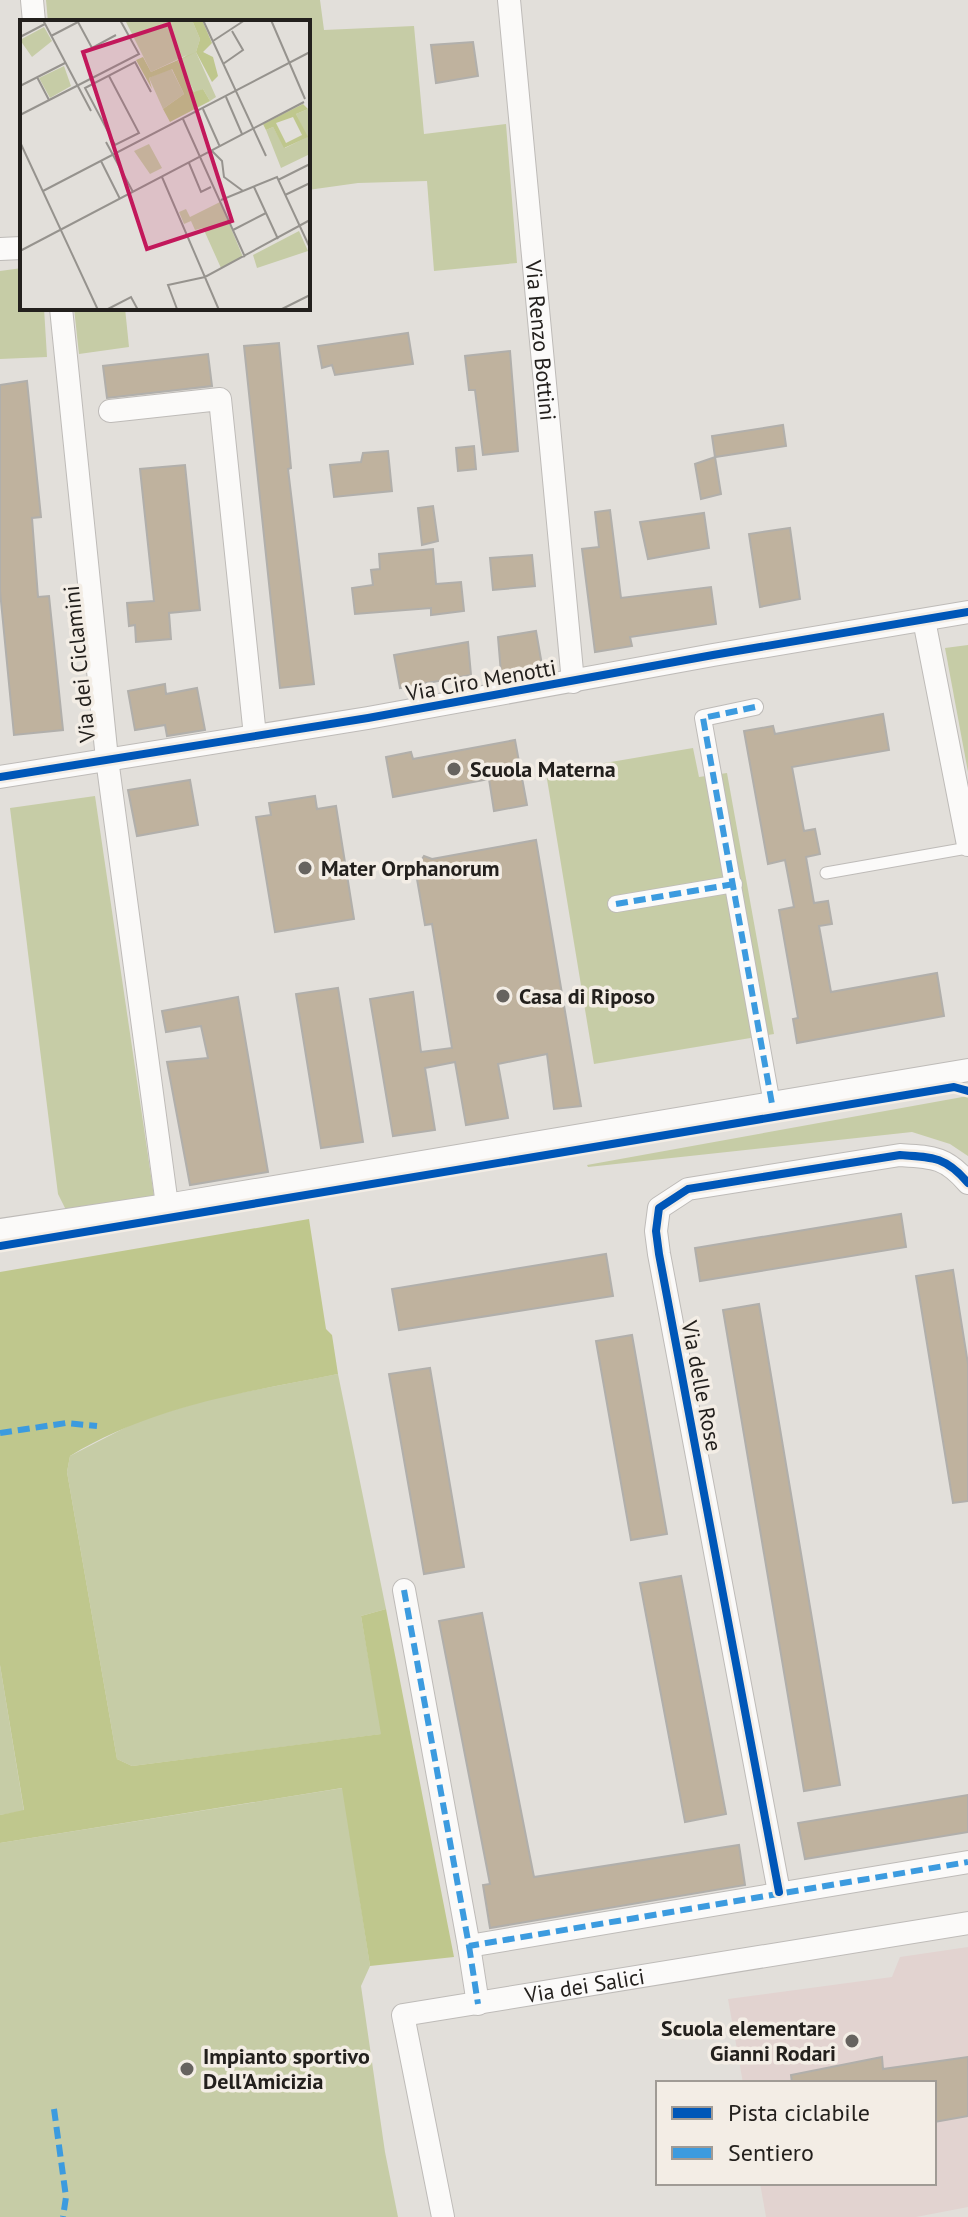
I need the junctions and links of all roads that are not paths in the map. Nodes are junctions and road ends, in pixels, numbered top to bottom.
1 (32, 0) edge
2 (509, 0) edge
3 (34, 20) edge
4 (20, 248) edge
5 (0, 249) edge
6 (61, 310) edge
7 (110, 411) dead end
8 (968, 612) edge
9 (924, 620) junction
10 (573, 682) junction
11 (755, 707) dead end
12 (255, 736) junction
13 (107, 759) junction
14 (0, 777) edge
15 (968, 847) edge
16 (826, 873) dead end
17 (734, 884) junction
18 (616, 904) dead end
19 (968, 1070) edge
20 (772, 1104) junction
21 (968, 1183) edge
22 (167, 1205) junction
23 (0, 1230) edge
24 (404, 1590) dead end
25 (968, 1862) edge
26 (779, 1892) junction
27 (968, 1923) edge
28 (469, 1946) junction
29 (478, 2004) junction
30 (443, 2217) edge

1 - 3 street
2 - 10 street, Via Renzo Bottini
4 - 5 street
6 - 13 street, Via dei Ciclamini
7 - 12 street
8 - 9 street, Via Ciro Menotti
9 - 10 street, Via Ciro Menotti
9 - 15 street
10 - 12 street, Via Ciro Menotti
11 - 17 street
12 - 13 street, Via Ciro Menotti
13 - 14 street, Via Ciro Menotti
13 - 22 street, Via dei Ciclamini
15 - 16 lane
17 - 18 street
17 - 20 street
19 - 20 street
20 - 22 street
21 - 26 street, Via delle Rose
22 - 23 street
24 - 28 street
25 - 26 street
26 - 28 street
27 - 29 street, Via dei Salici
28 - 29 street
29 - 30 street, Via dei Salici

